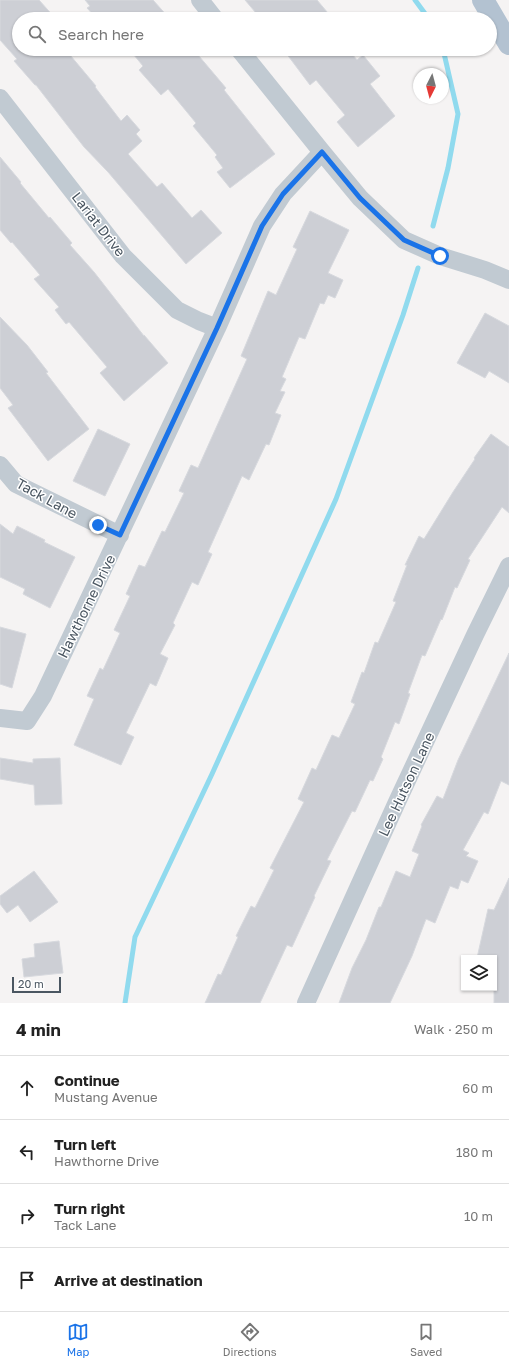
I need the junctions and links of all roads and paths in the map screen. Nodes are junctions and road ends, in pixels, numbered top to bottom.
1 (200, 0) edge
2 (483, 0) edge
3 (209, 12) edge
4 (490, 12) edge
5 (497, 24) edge
6 (509, 44) edge
7 (245, 56) edge
8 (0, 98) edge
9 (322, 152) junction
10 (509, 280) edge
11 (217, 328) junction
12 (0, 465) edge
13 (120, 535) junction
14 (509, 566) edge
15 (0, 718) edge
16 (306, 1003) edge

1 - 3 street
2 - 4 main road
5 - 6 main road
7 - 9 street
8 - 11 street, Lariat Drive
9 - 10 street
9 - 11 street, Hawthorne Drive
11 - 13 street, Hawthorne Drive
12 - 13 street, Tack Lane
13 - 15 street, Hawthorne Drive
14 - 16 street, Lee Hutson Lane

